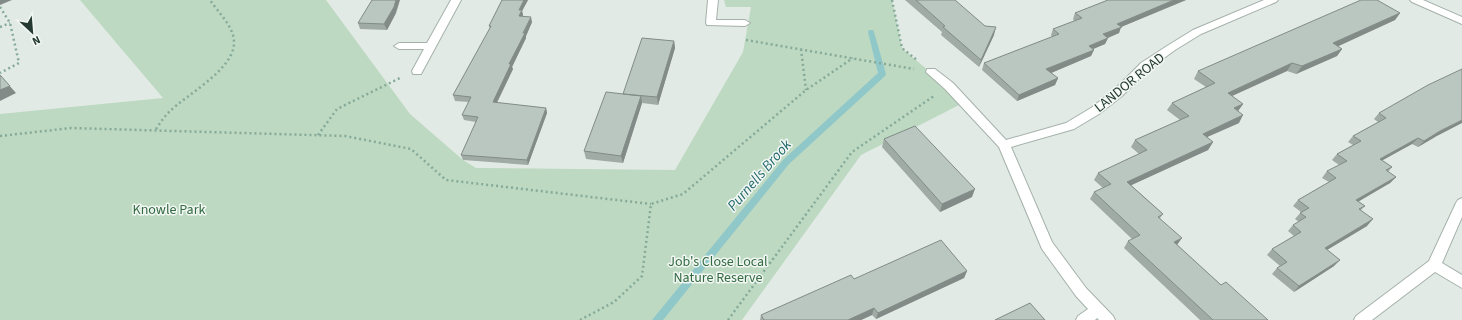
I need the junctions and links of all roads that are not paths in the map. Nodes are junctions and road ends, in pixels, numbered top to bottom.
1 (456, 0) edge
2 (713, 0) edge
3 (1273, 0) edge
4 (1415, 0) edge
5 (1462, 21) edge
6 (746, 23) road end
7 (399, 46) dead end
8 (431, 46) junction
9 (417, 71) road end
10 (931, 72) road end
11 (1004, 145) junction
12 (1462, 203) edge
13 (1434, 265) junction
14 (1462, 282) edge
15 (1103, 315) edge
16 (1083, 320) edge
17 (1361, 320) edge

1 - 8 street
2 - 6 street
3 - 11 street, LANDOR ROAD
4 - 5 street
7 - 8 street
8 - 9 street
10 - 11 street
11 - 15 street
12 - 13 street
13 - 14 street
13 - 17 street
15 - 16 street

